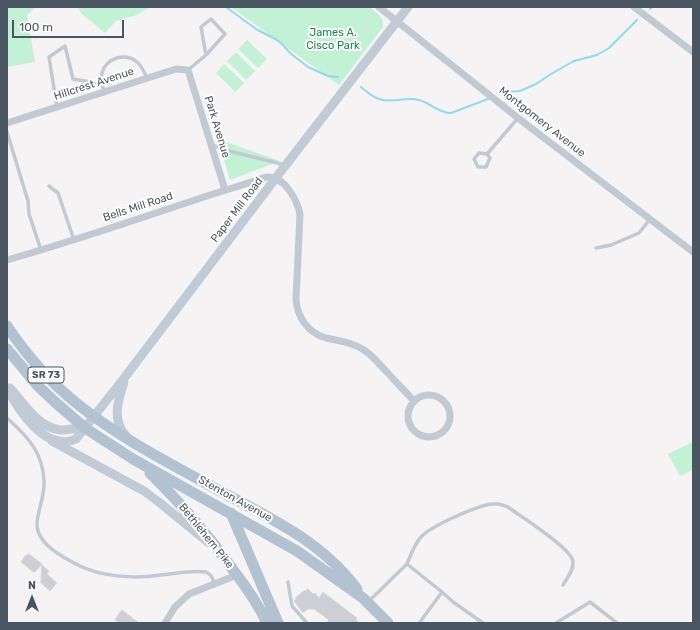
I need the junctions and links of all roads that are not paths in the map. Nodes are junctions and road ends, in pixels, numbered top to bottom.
1 (379, 7) edge
2 (408, 7) edge
3 (634, 7) edge
4 (397, 21) junction
5 (693, 52) edge
6 (206, 56) junction
7 (188, 70) junction
8 (147, 78) junction
9 (102, 84) junction
10 (104, 92) junction
11 (57, 107) junction
12 (518, 118) junction
13 (7, 123) edge
14 (7, 132) edge
15 (211, 144) junction
16 (487, 154) junction
17 (286, 165) junction
18 (275, 179) junction
19 (49, 186) dead end
20 (226, 190) junction
21 (650, 219) junction
22 (74, 240) junction
23 (596, 248) dead end
24 (41, 251) junction
25 (693, 252) edge
26 (7, 260) edge
27 (7, 326) edge
28 (7, 349) edge
29 (125, 377) junction
30 (7, 385) edge
31 (7, 388) edge
32 (414, 401) junction
33 (94, 416) junction
34 (7, 418) edge
35 (85, 428) junction
36 (44, 434) junction
37 (129, 440) junction
38 (133, 459) junction
39 (208, 484) junction
40 (231, 514) junction
41 (221, 553) junction
42 (407, 564) junction
43 (238, 575) junction
44 (288, 582) dead end
45 (215, 584) junction
46 (563, 585) dead end
47 (442, 592) junction
48 (365, 600) junction
49 (420, 622) dead end
50 (165, 623) edge
51 (267, 623) edge
52 (278, 623) edge
53 (307, 623) edge
54 (388, 623) edge
55 (483, 623) edge
56 (556, 623) edge
57 (617, 623) edge

1 - 4 street, Montgomery Avenue
2 - 4 main road, Paper Mill Road
3 - 5 street
4 - 12 street, Montgomery Avenue
4 - 17 main road, Paper Mill Road
6 - 6 lane
6 - 7 lane
7 - 8 street, Hillcrest Avenue
7 - 15 street, Park Avenue
8 - 9 lane
8 - 10 street, Hillcrest Avenue
9 - 10 lane
9 - 11 lane
10 - 11 street, Hillcrest Avenue
11 - 13 street, Hillcrest Avenue
12 - 16 lane
12 - 21 street, Montgomery Avenue
14 - 24 lane
15 - 17 lane
15 - 20 street, Park Avenue
16 - 16 lane
17 - 18 main road, Paper Mill Road
18 - 20 street, Bells Mill Road
18 - 29 main road, Paper Mill Road
18 - 32 street
19 - 22 lane
20 - 22 street, Bells Mill Road
21 - 23 lane
21 - 25 street, Montgomery Avenue
22 - 24 street, Bells Mill Road
24 - 26 street, Bells Mill Road
27 - 33 main road, SR 73
28 - 35 main road, SR 73
29 - 33 main road, Paper Mill Road
29 - 37 main road
30 - 35 main road
31 - 36 main road
32 - 32 street
33 - 35 main road, Paper Mill Road
33 - 37 main road, Stenton Avenue
34 - 45 lane
35 - 36 main road
35 - 38 main road, Stenton Avenue
36 - 41 main road
37 - 39 main road, Stenton Avenue
38 - 40 main road, Stenton Avenue
38 - 41 main road, Bethlehem Pike
39 - 40 main road, Bethlehem Pike
39 - 48 main road, Stenton Avenue
40 - 48 main road, Stenton Avenue
40 - 52 main road, Bethlehem Pike
41 - 43 main road, Bethlehem Pike
42 - 46 lane
42 - 47 lane
42 - 48 lane
43 - 45 street
43 - 51 main road, Bethlehem Pike
44 - 53 lane
45 - 50 street
47 - 49 lane
47 - 55 lane
48 - 54 main road, Stenton Avenue
56 - 57 lane

